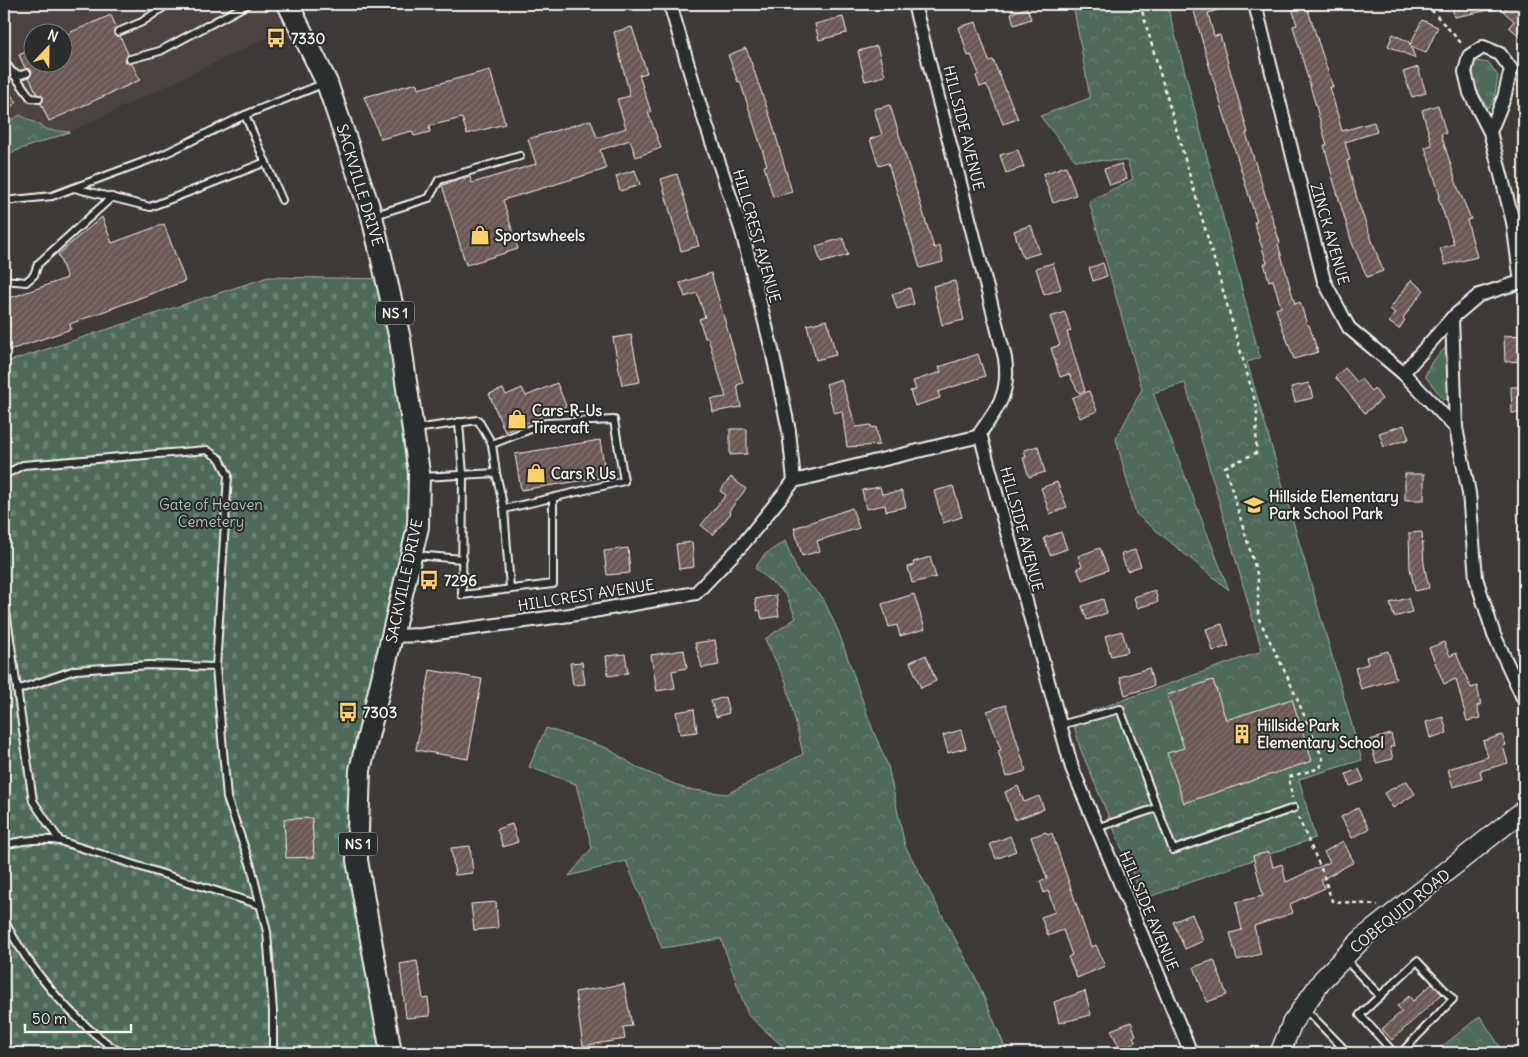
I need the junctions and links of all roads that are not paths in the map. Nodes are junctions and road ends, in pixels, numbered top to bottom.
1 (168, 4) edge
2 (248, 4) edge
3 (288, 4) edge
4 (670, 4) edge
5 (914, 4) edge
6 (1255, 4) edge
7 (118, 32) dead end
8 (130, 60) dead end
9 (4, 61) edge
10 (11, 72) junction
11 (27, 73) dead end
12 (326, 82) junction
13 (39, 99) dead end
14 (246, 116) junction
15 (1490, 132) junction
16 (520, 156) dead end
17 (266, 162) junction
18 (73, 187) junction
19 (112, 197) junction
20 (282, 200) dead end
21 (4, 201) edge
22 (372, 216) junction
23 (4, 280) edge
24 (1523, 281) edge
25 (1452, 318) junction
26 (1403, 374) junction
27 (458, 422) junction
28 (1456, 428) junction
29 (414, 429) junction
30 (980, 436) junction
31 (492, 444) junction
32 (496, 473) junction
33 (463, 475) junction
34 (4, 476) edge
35 (419, 477) junction
36 (794, 481) junction
37 (553, 498) junction
38 (504, 509) junction
39 (413, 554) junction
40 (463, 559) junction
41 (510, 588) junction
42 (4, 597) edge
43 (393, 636) junction
44 (216, 667) junction
45 (17, 690) junction
46 (1524, 700) edge
47 (1060, 725) junction
48 (1157, 808) junction
49 (1294, 808) road end
50 (1524, 810) edge
51 (1096, 828) junction
52 (60, 841) junction
53 (4, 845) edge
54 (260, 906) junction
55 (4, 920) edge
56 (1344, 958) junction
57 (1380, 996) junction
58 (1303, 1007) junction
59 (121, 1053) edge
60 (273, 1053) edge
61 (390, 1053) edge
62 (1191, 1053) edge
63 (1280, 1053) edge
64 (1342, 1053) edge
65 (1394, 1053) edge
66 (1400, 1053) edge

1 - 7 lane
2 - 8 lane
3 - 12 main road, SACKVILLE DRIVE / NS 1
4 - 36 street, HILLCREST AVENUE
5 - 30 street, HILLSIDE AVENUE
6 - 26 street, ZINCK AVENUE
9 - 10 lane
10 - 11 lane
10 - 13 lane
12 - 14 lane
12 - 22 main road, SACKVILLE DRIVE / NS 1
14 - 17 lane
14 - 18 lane
15 - 15 street
15 - 24 street
16 - 22 lane
17 - 19 lane
17 - 20 lane
18 - 19 lane
18 - 21 lane
19 - 23 lane
22 - 29 main road, SACKVILLE DRIVE / NS 1
24 - 25 street
25 - 26 street
25 - 28 street
26 - 28 street, ZINCK AVENUE
27 - 29 lane
27 - 31 lane
27 - 33 lane
28 - 46 street
29 - 35 main road, SACKVILLE DRIVE / NS 1
30 - 36 street
30 - 47 street, HILLSIDE AVENUE
31 - 32 lane
31 - 37 lane
32 - 33 lane
32 - 38 lane
33 - 35 lane
33 - 40 lane
34 - 44 lane
35 - 39 main road, SACKVILLE DRIVE / NS 1
36 - 43 street, HILLCREST AVENUE
37 - 38 lane
37 - 41 lane
38 - 41 lane
39 - 40 lane
39 - 43 main road, SACKVILLE DRIVE / NS 1
40 - 41 lane
42 - 45 lane
43 - 61 main road, SACKVILLE DRIVE / NS 1
44 - 45 lane
44 - 54 lane
45 - 52 lane
47 - 48 lane
47 - 51 street, HILLSIDE AVENUE
48 - 49 lane
48 - 51 lane
50 - 56 main road, COBEQUID ROAD
51 - 62 street, HILLSIDE AVENUE
52 - 53 lane
52 - 54 lane
54 - 60 lane
55 - 59 lane
56 - 57 lane
56 - 58 main road, COBEQUID ROAD
57 - 65 lane
57 - 66 lane
58 - 63 main road, COBEQUID ROAD
58 - 64 lane

